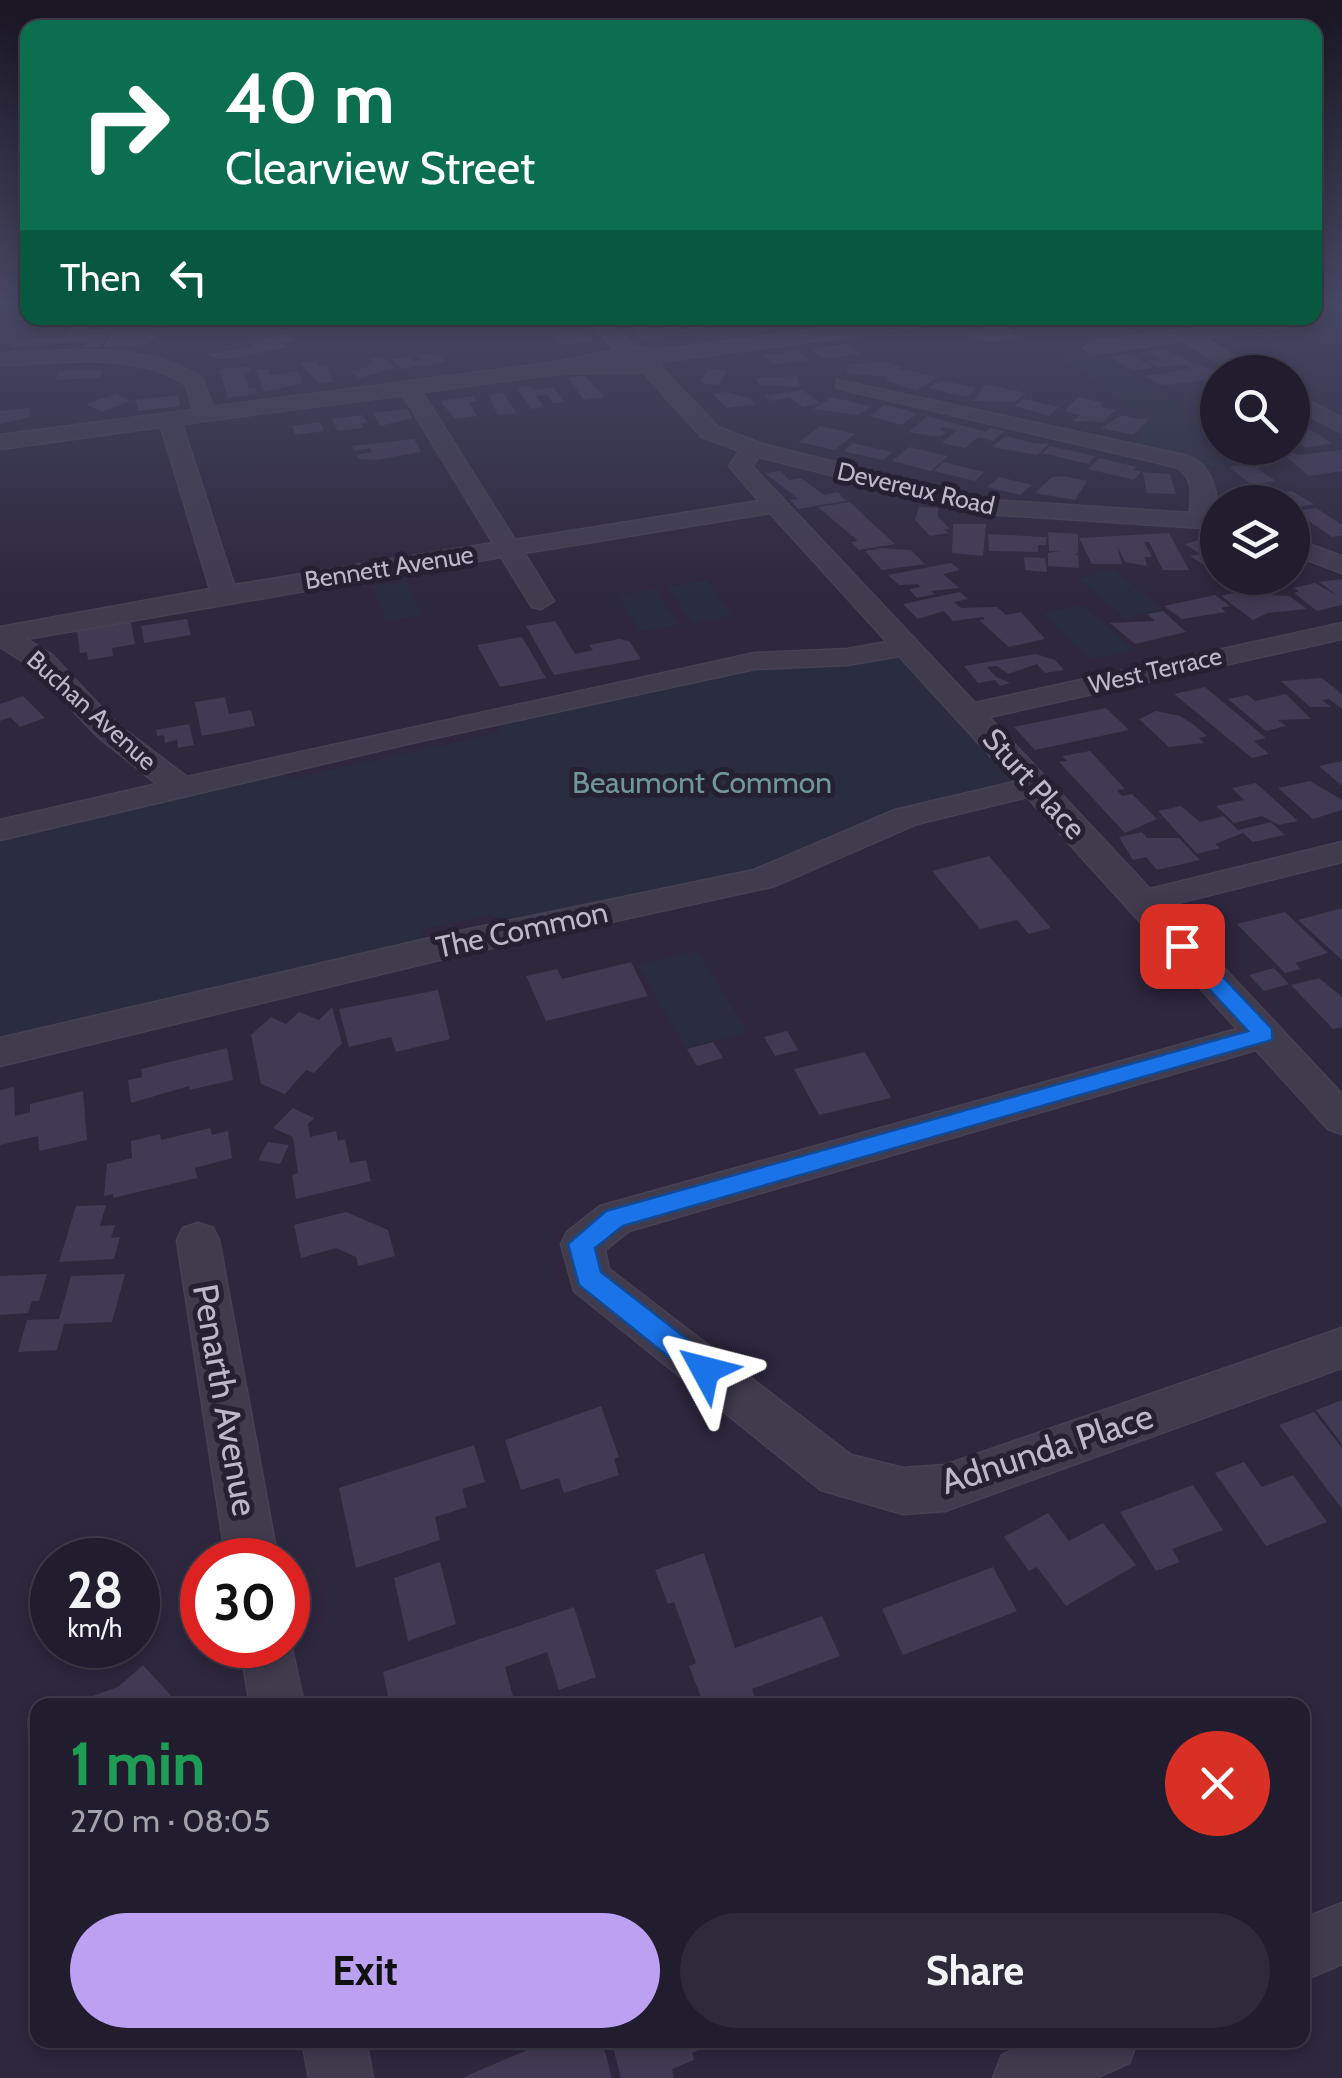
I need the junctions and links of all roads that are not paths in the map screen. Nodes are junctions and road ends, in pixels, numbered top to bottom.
1 (201, 402) edge
2 (304, 402) edge
3 (419, 402) edge
4 (680, 402) edge
5 (922, 402) edge
6 (1310, 408) edge
7 (205, 415) junction
8 (170, 420) junction
9 (1342, 427) edge
10 (0, 442) edge
11 (754, 449) junction
12 (1206, 485) edge
13 (777, 505) junction
14 (1200, 521) edge
15 (512, 548) junction
16 (1310, 553) edge
17 (1342, 565) edge
18 (224, 594) junction
19 (541, 601) dead end
20 (1342, 631) edge
21 (1, 635) edge
22 (908, 646) junction
23 (969, 713) junction
24 (1036, 786) junction
25 (182, 788) junction
26 (0, 830) edge
27 (1342, 852) edge
28 (1141, 902) junction
29 (1264, 1035) junction
30 (0, 1052) edge
31 (1342, 1119) edge
32 (198, 1240) dead end
33 (1342, 1348) edge
34 (248, 1538) edge
35 (271, 1668) edge
36 (276, 1698) edge
37 (1342, 1933) edge
38 (1310, 1947) edge
39 (335, 2048) edge
40 (1089, 2048) edge
41 (341, 2078) edge
42 (1025, 2078) edge

1 - 7 street
2 - 7 street
3 - 15 street
4 - 11 street, Devereux Road
5 - 12 street
6 - 9 street
7 - 8 street
8 - 10 street
8 - 18 street
11 - 13 street, Sturt Place
11 - 14 street, Devereux Road
13 - 15 street, Bennett Avenue
13 - 22 street, Sturt Place
15 - 18 street, Bennett Avenue
15 - 19 street
16 - 17 street
18 - 21 street, Bennett Avenue
20 - 23 street, West Terrace
21 - 25 street, Buchan Avenue
22 - 23 street, Sturt Place
22 - 25 street
23 - 24 street, Sturt Place
24 - 28 street, Sturt Place
24 - 30 street, The Common
25 - 26 street
27 - 28 street
28 - 29 street, Sturt Place
29 - 31 street, Sturt Place
29 - 33 street, Adnunda Place
32 - 34 street, Penarth Avenue
35 - 36 street
37 - 38 street
39 - 41 street
40 - 42 street

